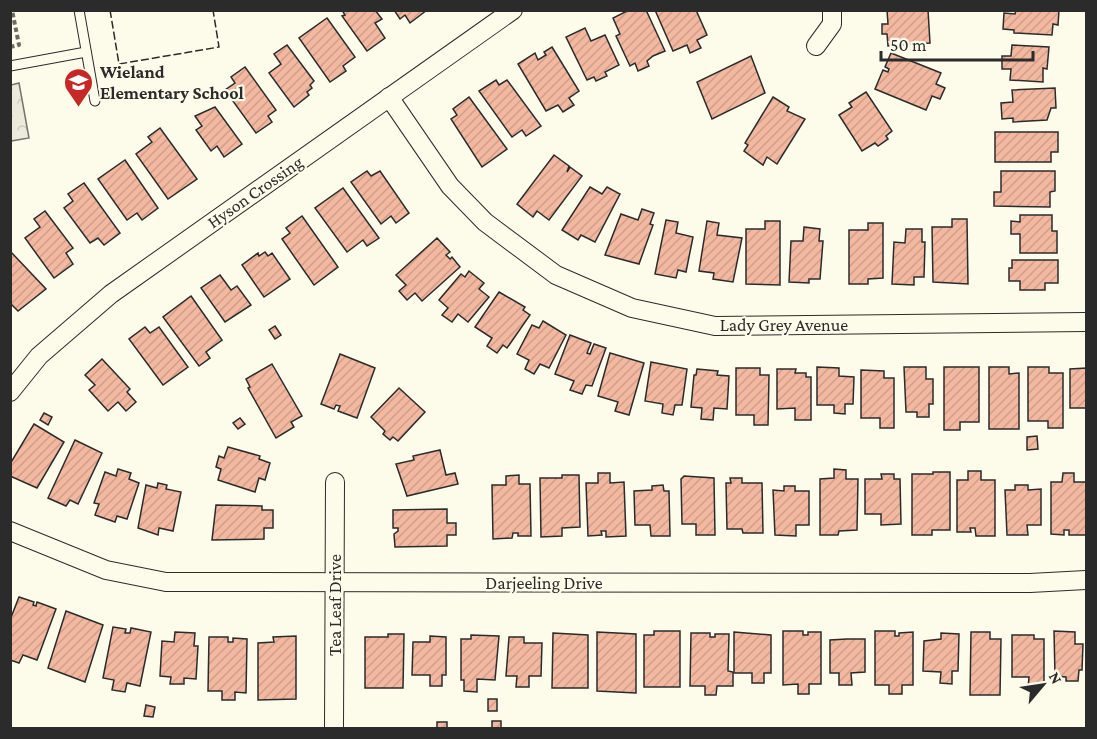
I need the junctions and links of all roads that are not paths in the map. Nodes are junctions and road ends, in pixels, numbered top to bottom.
1 (79, 10) edge
2 (513, 10) edge
3 (832, 10) edge
4 (816, 46) dead end
5 (86, 52) junction
6 (10, 66) edge
7 (389, 97) junction
8 (95, 101) dead end
9 (1086, 322) edge
10 (10, 392) edge
11 (335, 483) dead end
12 (10, 531) edge
13 (1086, 580) edge
14 (335, 583) junction
15 (334, 729) edge

1 - 5 lane
2 - 7 street, Hyson Crossing
3 - 4 street
5 - 6 lane
5 - 8 lane
7 - 9 street, Lady Grey Avenue
7 - 10 street, Hyson Crossing
11 - 14 street, Tea Leaf Drive
12 - 14 street, Darjeeling Drive
13 - 14 street, Darjeeling Drive
14 - 15 street, Tea Leaf Drive

